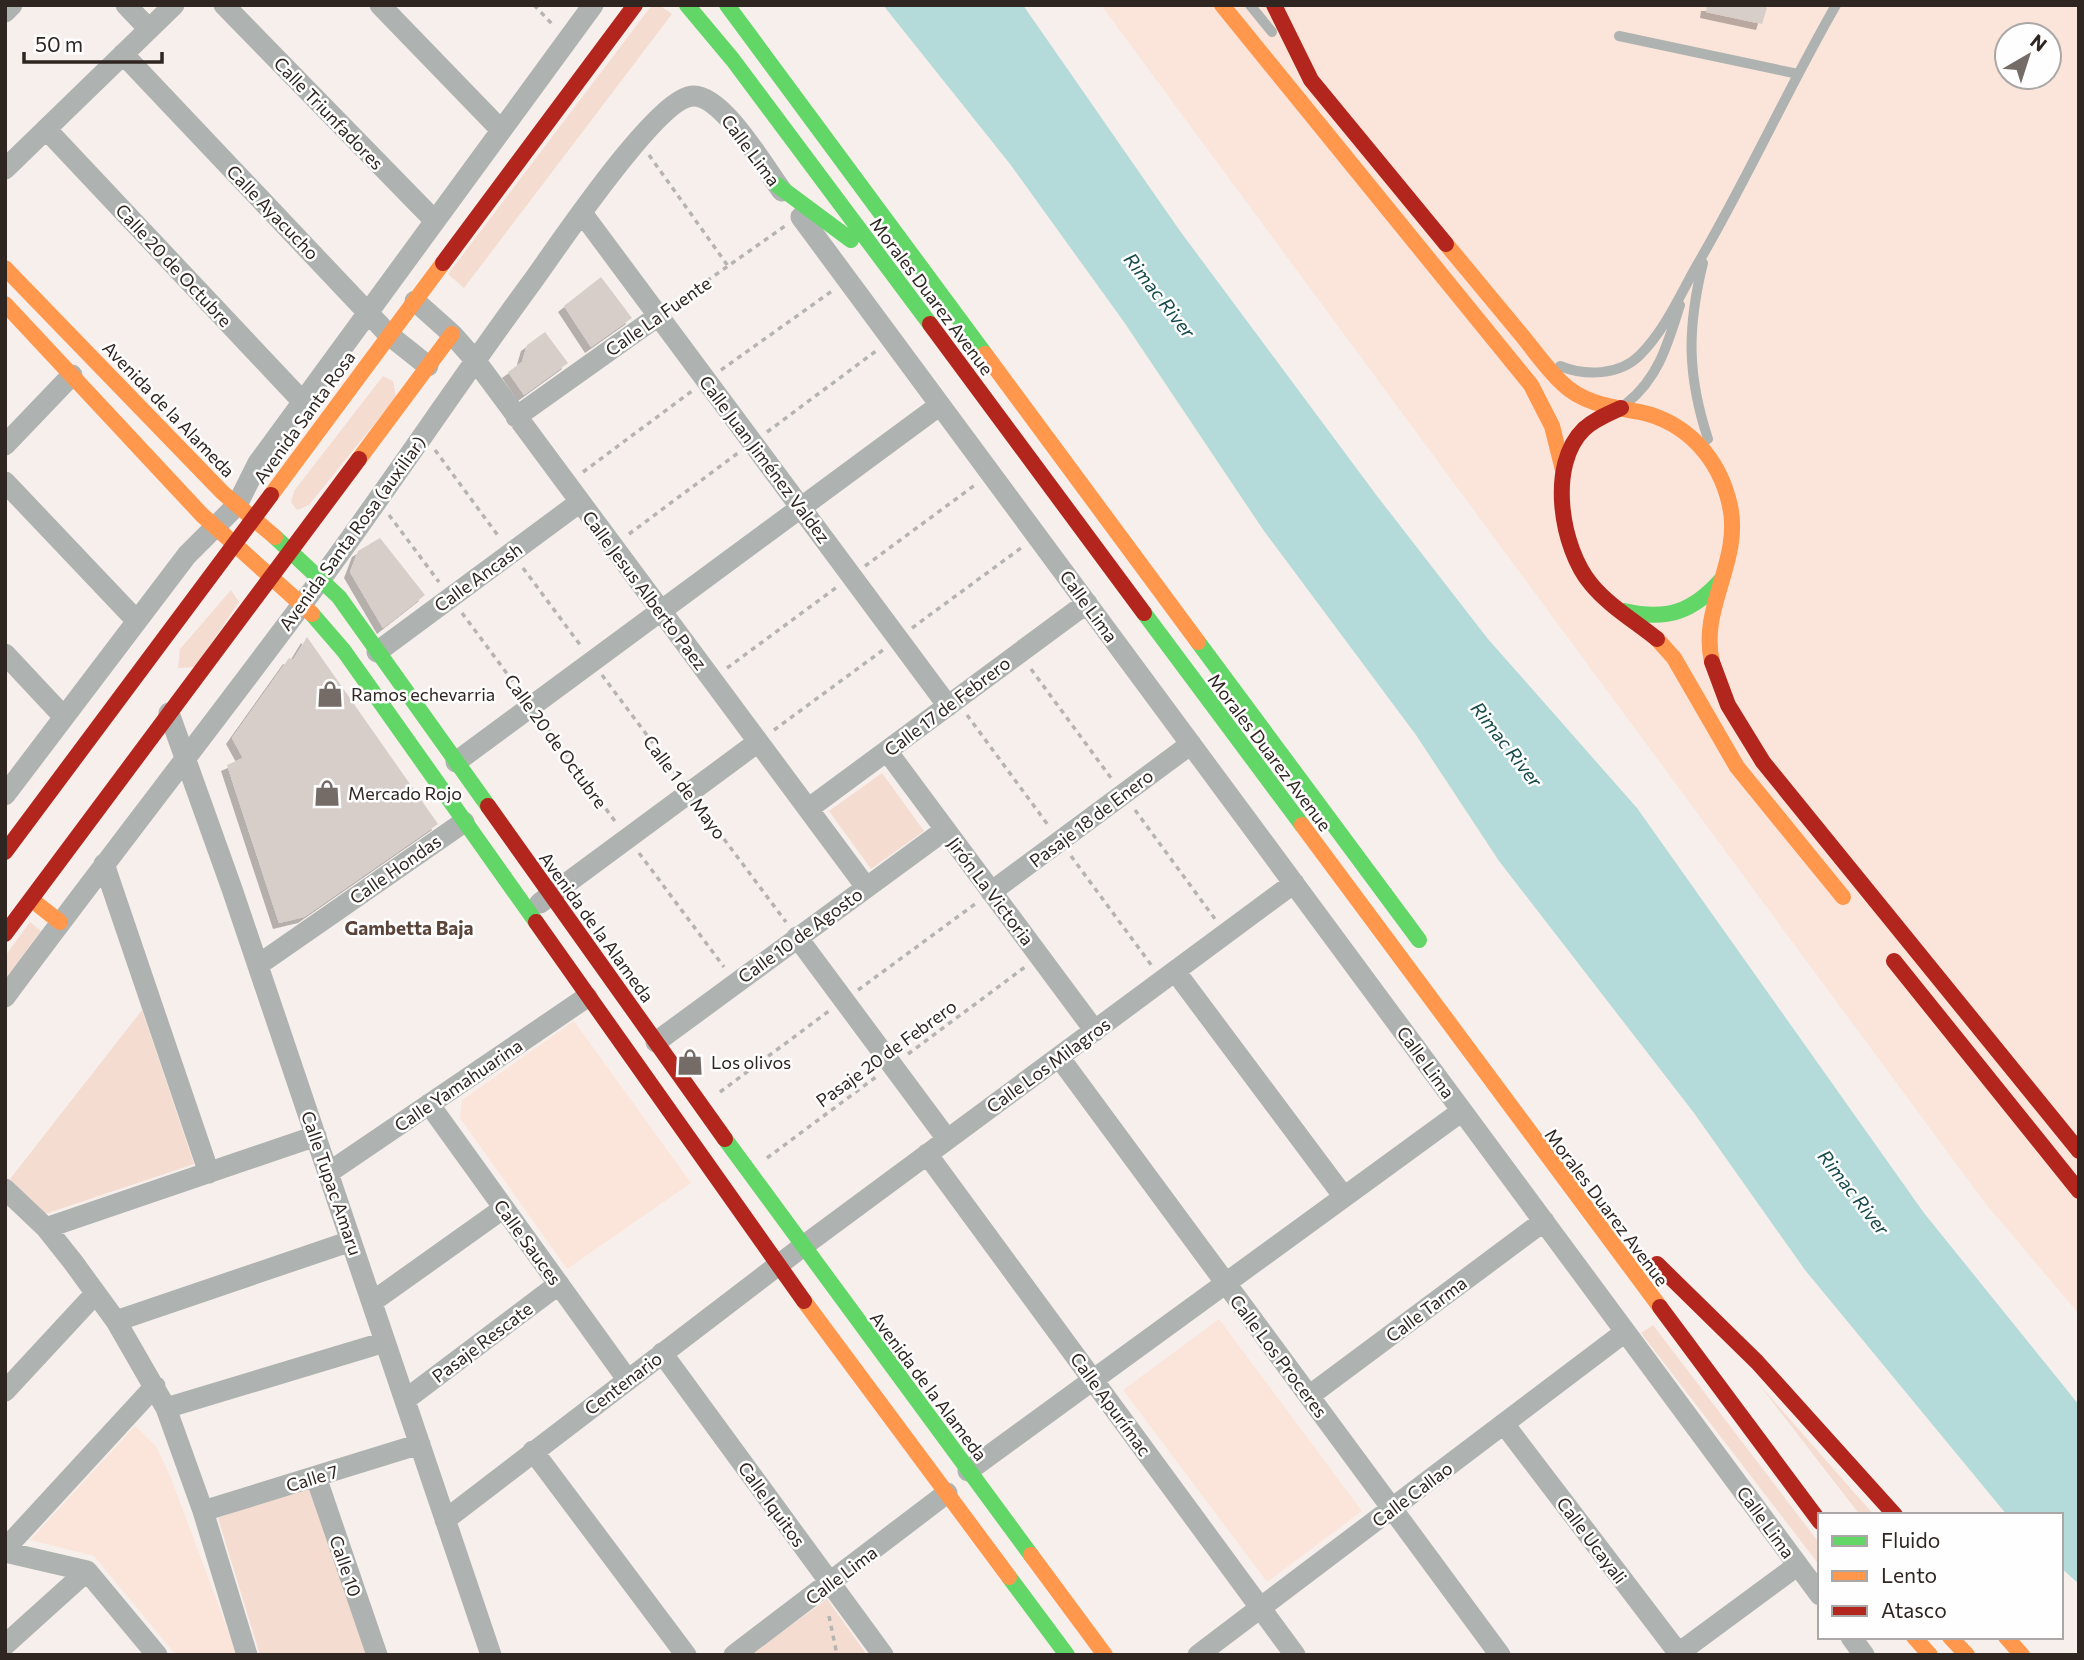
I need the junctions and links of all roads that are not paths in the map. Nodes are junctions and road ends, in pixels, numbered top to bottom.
1 (12, 5) edge
2 (126, 5) edge
3 (174, 5) edge
4 (224, 5) edge
5 (380, 5) edge
6 (593, 5) edge
7 (635, 5) edge
8 (687, 5) edge
9 (727, 5) edge
10 (1223, 5) edge
11 (1250, 5) edge
12 (1274, 5) edge
13 (1836, 5) edge
14 (5, 12) edge
15 (149, 29) junction
16 (1619, 36) dead end
17 (123, 54) junction
18 (1798, 74) junction
19 (1311, 80) junction
20 (714, 102) joint
21 (46, 129) junction
22 (500, 129) junction
23 (5, 169) edge
24 (777, 185) junction
25 (582, 213) junction
26 (434, 220) junction
27 (1706, 250) junction
28 (885, 265) junction
29 (5, 268) edge
30 (20, 283) junction
31 (1687, 283) junction
32 (5, 296) edge
33 (415, 301) junction
34 (5, 304) edge
35 (369, 314) junction
36 (658, 316) junction
37 (452, 334) junction
38 (389, 335) junction
39 (1543, 358) junction
40 (474, 360) junction
41 (428, 366) junction
42 (72, 375) junction
43 (302, 401) junction
44 (940, 405) junction
45 (1621, 408) junction
46 (516, 417) junction
47 (5, 445) edge
48 (1717, 466) junction
49 (1563, 470) junction
50 (5, 482) edge
51 (580, 502) junction
52 (801, 507) junction
53 (245, 513) junction
54 (216, 529) junction
55 (233, 546) junction
56 (290, 551) junction
57 (1725, 576) junction
58 (272, 577) junction
59 (322, 578) junction
60 (303, 603) junction
61 (1087, 603) junction
62 (661, 611) junction
63 (1624, 611) junction
64 (136, 620) junction
65 (377, 652) junction
66 (5, 654) edge
67 (948, 705) junction
68 (169, 713) junction
69 (64, 717) junction
70 (758, 742) junction
71 (1191, 744) junction
72 (887, 751) junction
73 (185, 756) junction
74 (456, 762) junction
75 (5, 795) edge
76 (808, 809) junction
77 (464, 822) junction
78 (945, 830) junction
79 (8, 840) edge
80 (104, 864) junction
81 (1294, 883) junction
82 (866, 887) junction
83 (991, 892) junction
84 (551, 895) junction
85 (32, 900) junction
86 (1855, 912) dead end
87 (527, 914) junction
88 (60, 922) junction
89 (5, 934) edge
90 (797, 937) junction
91 (1880, 944) dead end
92 (1427, 951) dead end
93 (258, 965) junction
94 (1175, 971) junction
95 (5, 997) edge
96 (587, 998) junction
97 (1095, 1031) junction
98 (656, 1042) junction
99 (1059, 1057) junction
100 (429, 1104) junction
101 (1462, 1111) junction
102 (316, 1136) junction
103 (947, 1139) junction
104 (2079, 1151) edge
105 (927, 1154) junction
106 (209, 1173) junction
107 (328, 1173) junction
108 (2079, 1191) edge
109 (1344, 1197) junction
110 (10, 1202) edge
111 (504, 1208) junction
112 (1544, 1221) junction
113 (46, 1228) junction
114 (351, 1241) junction
115 (802, 1247) junction
116 (778, 1265) junction
117 (559, 1283) junction
118 (1226, 1283) junction
119 (95, 1294) junction
120 (372, 1303) junction
121 (116, 1321) junction
122 (1625, 1332) junction
123 (385, 1342) junction
124 (1719, 1348) dead end
125 (662, 1353) junction
126 (627, 1379) junction
127 (1093, 1380) junction
128 (155, 1387) junction
129 (5, 1391) edge
130 (1309, 1396) junction
131 (405, 1400) junction
132 (166, 1408) junction
133 (1504, 1424) junction
134 (420, 1444) junction
135 (533, 1451) junction
136 (968, 1471) junction
137 (316, 1477) junction
138 (947, 1493) junction
139 (1393, 1510) junction
140 (203, 1511) junction
141 (1893, 1513) edge
142 (1818, 1519) edge
143 (445, 1520) junction
144 (5, 1551) edge
145 (1798, 1565) junction
146 (87, 1571) junction
147 (827, 1586) junction
148 (1818, 1592) edge
149 (1261, 1607) junction
150 (1852, 1639) edge
151 (1916, 1639) edge
152 (1952, 1639) edge
153 (2008, 1639) edge
154 (5, 1645) edge
155 (1678, 1654) edge
156 (157, 1655) edge
157 (247, 1655) edge
158 (377, 1655) edge
159 (491, 1655) edge
160 (686, 1655) edge
161 (734, 1655) edge
162 (883, 1655) edge
163 (1067, 1655) edge
164 (1105, 1655) edge
165 (1198, 1655) edge
166 (1295, 1655) edge
167 (1500, 1655) edge
168 (1864, 1655) edge
169 (1930, 1655) edge
170 (1967, 1655) edge
171 (2022, 1655) edge

1 - 14 street
2 - 15 street
3 - 15 street
4 - 26 street, Calle Triunfadores
5 - 22 street
6 - 22 street
7 - 33 main road, Avenida Santa Rosa
8 - 28 main road, Morales Duarez Avenue
9 - 92 main road, Morales Duarez Avenue
10 - 49 main road
11 - 19 lane
12 - 19 main road
13 - 18 lane
15 - 17 street
16 - 18 lane
17 - 21 street
17 - 35 street, Calle Ayacucho
18 - 27 lane
19 - 39 main road
20 - 24 street, Calle Lima
20 - 25 street, Avenida Santa Rosa (auxiliar)
21 - 23 street
21 - 43 street, Calle 20 de Octubre
22 - 26 street
24 - 28 main road
24 - 44 street, Calle Lima
25 - 36 street, Calle Juan Jiménez Valdez
25 - 40 street, Avenida Santa Rosa (auxiliar)
26 - 35 street
27 - 31 lane
27 - 48 lane
28 - 142 main road, Morales Duarez Avenue
29 - 30 main road, Avenida de la Alameda
30 - 32 main road
30 - 53 main road, Avenida de la Alameda
31 - 39 lane
31 - 45 lane
33 - 37 street, Calle Jesus Alberto Paez
33 - 38 main road, Avenida Santa Rosa
34 - 42 main road
35 - 38 street, Calle Ayacucho
35 - 43 street
36 - 46 street, Calle La Fuente
36 - 52 street, Calle Juan Jiménez Valdez
37 - 40 street, Calle Jesus Alberto Paez
37 - 41 main road
38 - 41 street, Calle Ayacucho
38 - 53 main road, Avenida Santa Rosa
39 - 45 main road
40 - 46 street, Calle Jesus Alberto Paez
40 - 59 street, Avenida Santa Rosa (auxiliar)
41 - 56 main road
42 - 47 street
42 - 54 main road
43 - 53 street
44 - 52 street
44 - 61 street, Calle Lima
45 - 48 main road
45 - 49 main road
46 - 51 street, Calle Jesus Alberto Paez
48 - 57 main road
49 - 63 main road
50 - 64 street
51 - 62 street, Calle Jesus Alberto Paez
51 - 65 street, Calle Ancash
52 - 62 street
52 - 67 street, Calle Juan Jiménez Valdez
53 - 54 street
53 - 55 main road, Avenida Santa Rosa
53 - 56 main road, Avenida de la Alameda
54 - 55 main road
54 - 64 street
55 - 58 main road
55 - 79 main road, Avenida Santa Rosa
56 - 58 main road
56 - 59 main road, Avenida de la Alameda
57 - 63 main road
57 - 104 main road
58 - 60 main road
58 - 68 main road
59 - 60 street, Avenida Santa Rosa (auxiliar)
59 - 65 main road, Avenida de la Alameda
60 - 73 street, Avenida Santa Rosa (auxiliar)
60 - 77 main road
61 - 67 street, Calle 17 de Febrero
61 - 71 street, Calle Lima
62 - 70 street, Calle Jesus Alberto Paez
62 - 74 street
63 - 86 main road
64 - 69 street
65 - 74 main road, Avenida de la Alameda
66 - 69 street
67 - 72 street, Calle 17 de Febrero
68 - 73 street, Calle Tupac Amaru
68 - 85 main road
69 - 75 street
70 - 76 street, Calle Jesus Alberto Paez
70 - 84 street
71 - 81 street, Calle Lima
71 - 83 street, Pasaje 18 de Enero
72 - 76 street, Calle 17 de Febrero
72 - 78 street, Jirón La Victoria
73 - 80 street, Avenida Santa Rosa (auxiliar)
73 - 93 street, Calle Tupac Amaru
74 - 84 main road, Avenida de la Alameda
76 - 82 street, Calle Jesus Alberto Paez
77 - 87 main road
77 - 93 street, Calle Hondas
78 - 82 street, Calle 10 de Agosto
78 - 83 street, Jirón La Victoria
80 - 88 street, Avenida Santa Rosa (auxiliar)
80 - 106 street
81 - 94 street, Calle Los Milagros
81 - 101 street, Calle Lima
82 - 90 street, Calle 10 de Agosto
83 - 97 street, Jirón La Victoria
84 - 87 street
84 - 98 main road, Avenida de la Alameda
85 - 88 main road
85 - 89 main road
87 - 96 main road
88 - 95 street, Avenida Santa Rosa (auxiliar)
90 - 98 street, Calle 10 de Agosto
90 - 103 street
91 - 108 main road
93 - 102 street, Calle Tupac Amaru
94 - 97 street, Calle Los Milagros
94 - 109 street
96 - 100 street, Calle Yamahuarina
96 - 116 main road
97 - 99 street, Calle Los Milagros
98 - 115 main road, Avenida de la Alameda
99 - 103 street, Calle Los Milagros
99 - 118 street, Calle Los Proceres
100 - 107 street, Calle Yamahuarina
100 - 111 street, Calle Sauces
101 - 109 street, Calle Lima
101 - 112 street, Calle Lima
102 - 106 street
102 - 107 street, Calle Tupac Amaru
103 - 105 street, Calle Los Milagros
105 - 115 street, Calle Los Milagros
105 - 127 street, Calle Apurímac
106 - 113 street
107 - 114 street, Calle Tupac Amaru
109 - 118 street, Calle Lima
110 - 113 street
111 - 117 street, Calle Sauces
111 - 120 street
112 - 122 street, Calle Lima
112 - 130 street, Calle Tarma
113 - 119 street
114 - 120 street, Calle Tupac Amaru
114 - 121 street
115 - 116 street, Centenario
115 - 136 main road, Avenida de la Alameda
116 - 125 street, Centenario
116 - 138 main road
117 - 126 street, Calle Sauces
117 - 131 street, Pasaje Rescate
118 - 127 street, Calle Lima
118 - 130 street, Calle Los Proceres
119 - 121 street
119 - 129 street
120 - 123 street, Calle Tupac Amaru
121 - 128 street
122 - 133 street, Calle Callao
122 - 145 street, Calle Lima
123 - 131 street, Calle Tupac Amaru
123 - 132 street
124 - 141 main road, Morales Duarez Avenue
125 - 126 street, Centenario
125 - 147 street, Calle Iquitos
126 - 135 street, Centenario
127 - 136 street, Calle Lima
127 - 149 street, Calle Apurímac
128 - 132 street
128 - 144 street
130 - 139 street, Calle Los Proceres
131 - 134 street, Calle Tupac Amaru
132 - 140 street
133 - 139 street, Calle Callao
133 - 155 street, Calle Ucayali
134 - 137 street, Calle 7
134 - 143 street, Calle Tupac Amaru
135 - 143 street, Centenario
135 - 160 street
136 - 164 main road, Avenida de la Alameda
137 - 140 street, Calle 7
137 - 158 street, Calle 10
138 - 147 street, Calle Lima
138 - 163 main road
139 - 149 street, Calle Callao
139 - 167 street, Calle Los Proceres
140 - 157 street
143 - 159 street, Calle Tupac Amaru
144 - 146 street
145 - 148 street, Calle Lima
145 - 155 street
146 - 154 street
146 - 156 street
147 - 161 street, Calle Lima
147 - 162 street, Calle Iquitos
149 - 165 street, Calle Callao
149 - 166 street, Calle Apurímac
150 - 168 street
151 - 169 main road
152 - 170 main road
153 - 171 main road

